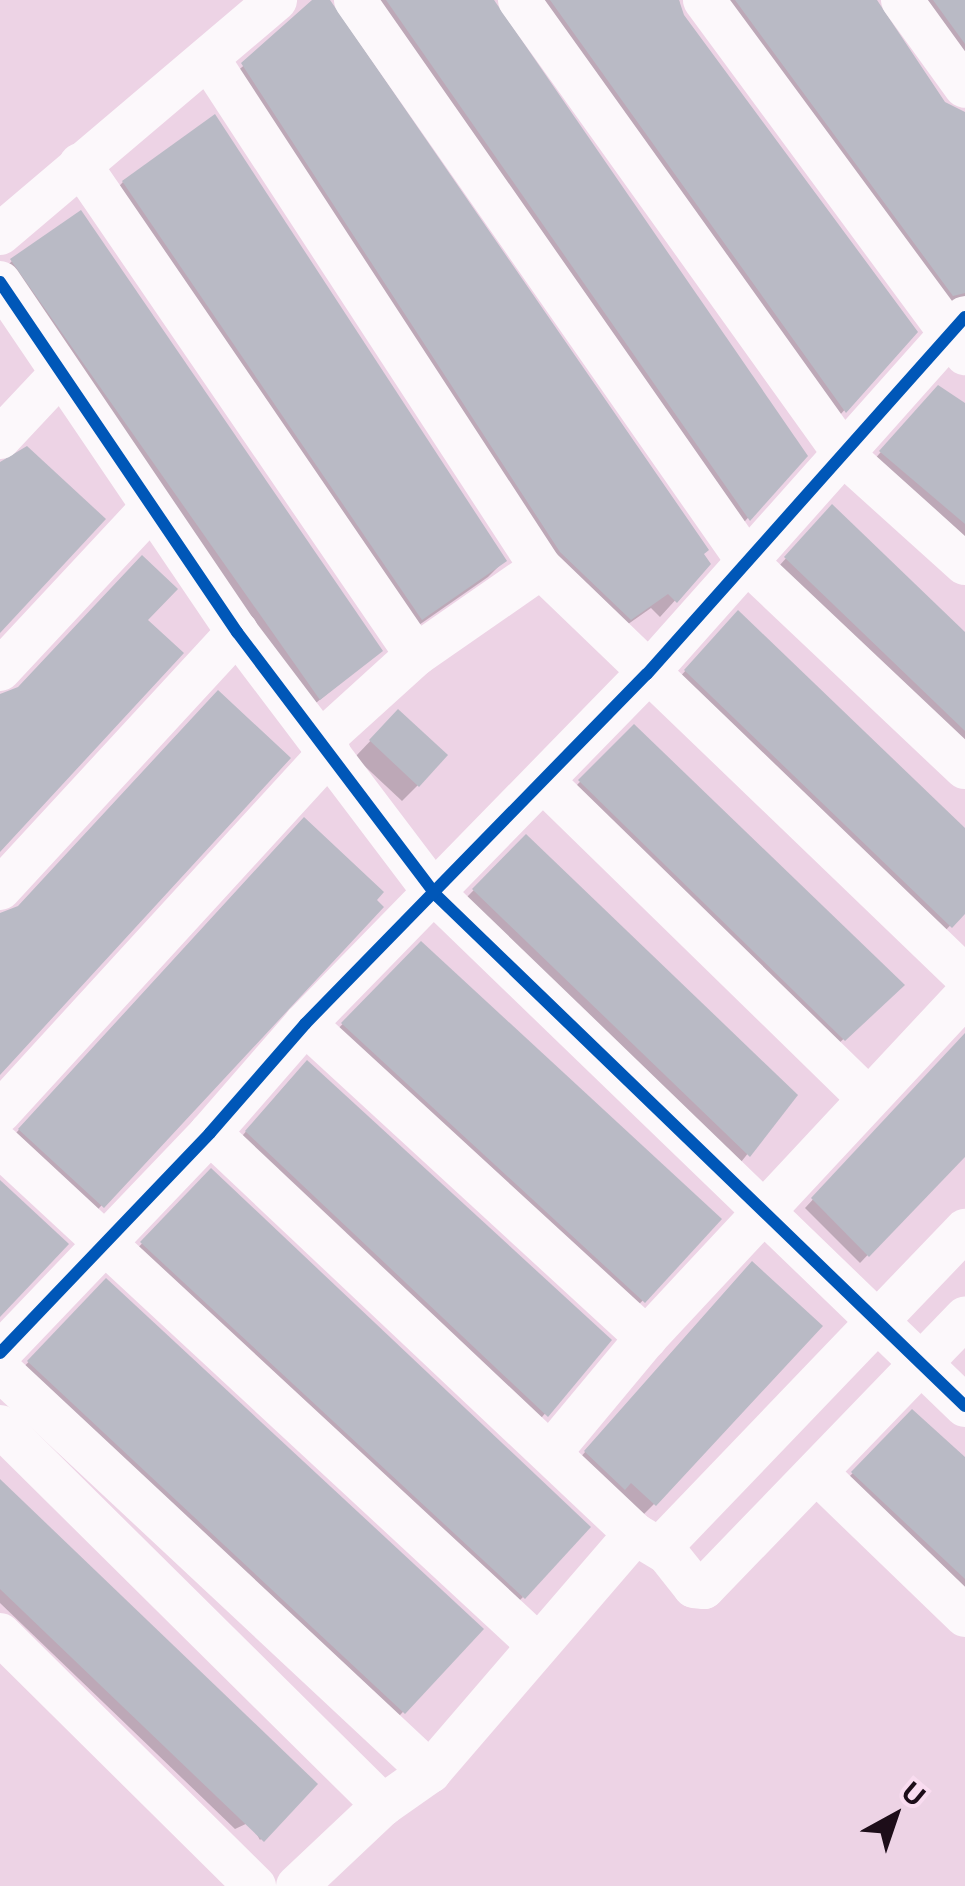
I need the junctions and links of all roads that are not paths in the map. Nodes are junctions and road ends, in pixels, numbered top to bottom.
1 (276, 0) edge
2 (355, 0) edge
3 (519, 0) edge
4 (704, 0) edge
5 (902, 0) edge
6 (208, 58) junction
7 (965, 87) edge
8 (80, 164) junction
9 (0, 234) edge
10 (0, 282) edge
11 (959, 336) edge
12 (60, 374) junction
13 (0, 438) edge
14 (846, 457) junction
15 (152, 508) junction
16 (748, 564) junction
17 (965, 564) edge
18 (541, 568) junction
19 (237, 632) junction
20 (416, 655) junction
21 (0, 670) edge
22 (647, 674) junction
23 (325, 747) junction
24 (965, 768) edge
25 (544, 782) junction
26 (0, 889) edge
27 (437, 896) junction
28 (965, 976) edge
29 (965, 996) edge
30 (304, 1024) junction
31 (868, 1098) junction
32 (0, 1112) edge
33 (210, 1134) junction
34 (0, 1146) edge
35 (762, 1216) junction
36 (965, 1230) edge
37 (104, 1242) junction
38 (965, 1318) edge
39 (878, 1327) junction
40 (646, 1338) junction
41 (0, 1353) edge
42 (922, 1360) junction
43 (0, 1370) edge
44 (965, 1406) edge
45 (0, 1426) edge
46 (551, 1452) junction
47 (819, 1475) junction
48 (654, 1545) junction
49 (965, 1616) edge
50 (0, 1634) edge
51 (536, 1644) junction
52 (430, 1772) junction
53 (383, 1806) junction
54 (255, 1886) edge
55 (297, 1886) edge

1 - 6 street
2 - 16 street
3 - 14 street
4 - 11 street
5 - 7 street
6 - 8 street
6 - 18 street
8 - 9 street
8 - 20 street
10 - 12 street
11 - 14 street
12 - 13 street
12 - 15 street
14 - 16 street
14 - 17 street
15 - 19 street
15 - 21 street
16 - 22 street
16 - 24 street
18 - 20 street
18 - 22 street
19 - 23 street
19 - 26 street
20 - 23 street
22 - 25 street
22 - 28 street
23 - 27 street
23 - 32 street
25 - 27 street
25 - 31 street
27 - 30 street
27 - 35 street
29 - 31 street
30 - 33 street
30 - 40 street
31 - 35 street
33 - 37 street
33 - 46 street
34 - 37 street
35 - 39 street
35 - 40 street
36 - 39 street
37 - 41 street
37 - 51 street
38 - 42 street
39 - 42 street
39 - 48 street
40 - 46 street
42 - 44 street
42 - 47 street
43 - 52 street
45 - 53 street
46 - 48 street
47 - 48 street
47 - 49 street
48 - 51 street
50 - 54 street
51 - 52 street
52 - 53 street
53 - 55 street

